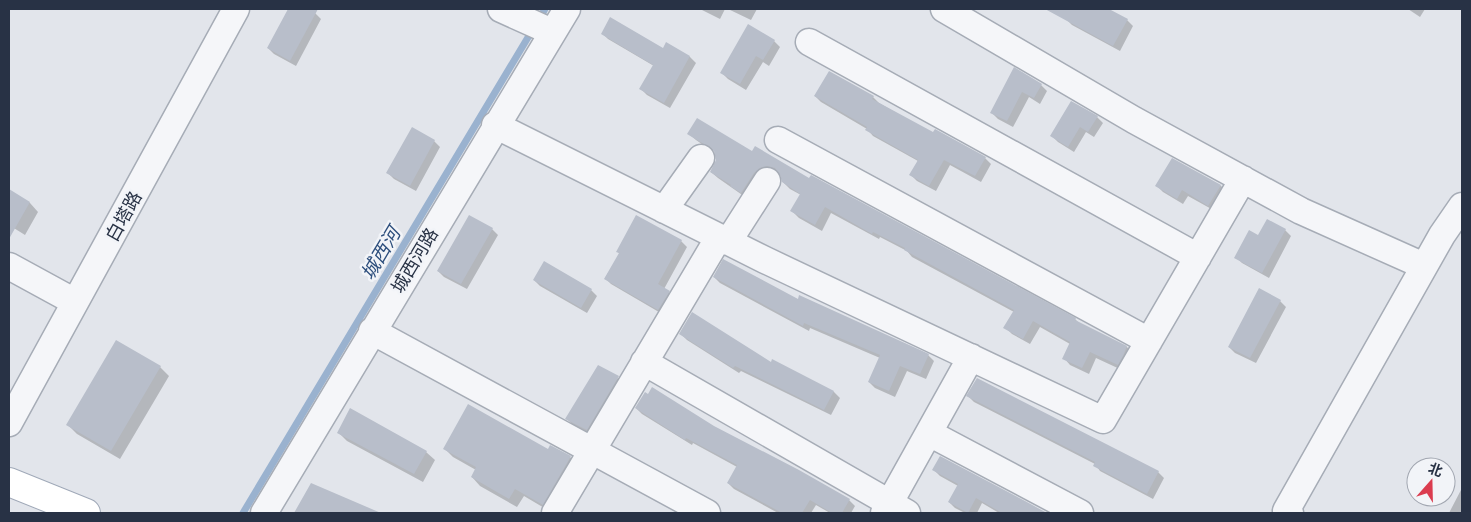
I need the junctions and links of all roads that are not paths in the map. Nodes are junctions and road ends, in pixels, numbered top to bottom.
1 (236, 9) edge
2 (501, 9) edge
3 (567, 9) edge
4 (944, 9) edge
5 (539, 26) junction
6 (809, 42) dead end
7 (495, 125) junction
8 (778, 140) dead end
9 (701, 158) dead end
10 (1243, 179) junction
11 (768, 181) dead end
12 (1462, 206) edge
13 (664, 210) junction
14 (724, 240) junction
15 (1198, 257) junction
16 (9, 266) edge
17 (1424, 266) junction
18 (75, 302) junction
19 (372, 331) junction
20 (1149, 341) junction
21 (971, 357) junction
22 (644, 362) junction
23 (9, 423) edge
24 (928, 433) junction
25 (591, 451) junction
26 (9, 482) edge
27 (893, 510) edge
28 (86, 513) edge
29 (264, 513) edge
30 (555, 513) edge
31 (707, 513) edge
32 (1080, 513) edge
33 (1290, 513) edge

1 - 18 street, 白塔路
2 - 5 street
3 - 5 street, 城西河路
4 - 10 street
5 - 7 street, 城西河路
6 - 15 street
7 - 13 street
7 - 19 street, 城西河路
8 - 20 street
9 - 13 street
10 - 15 street
10 - 17 street
11 - 14 street
12 - 17 street
13 - 14 street
14 - 21 street
14 - 22 street
15 - 20 street
16 - 18 street
17 - 33 street
18 - 23 street, 白塔路
19 - 25 street
19 - 29 street, 城西河路
20 - 21 street
21 - 24 street
22 - 25 street
22 - 27 street
24 - 27 street
24 - 32 street
25 - 30 street
25 - 31 street
26 - 28 main road

